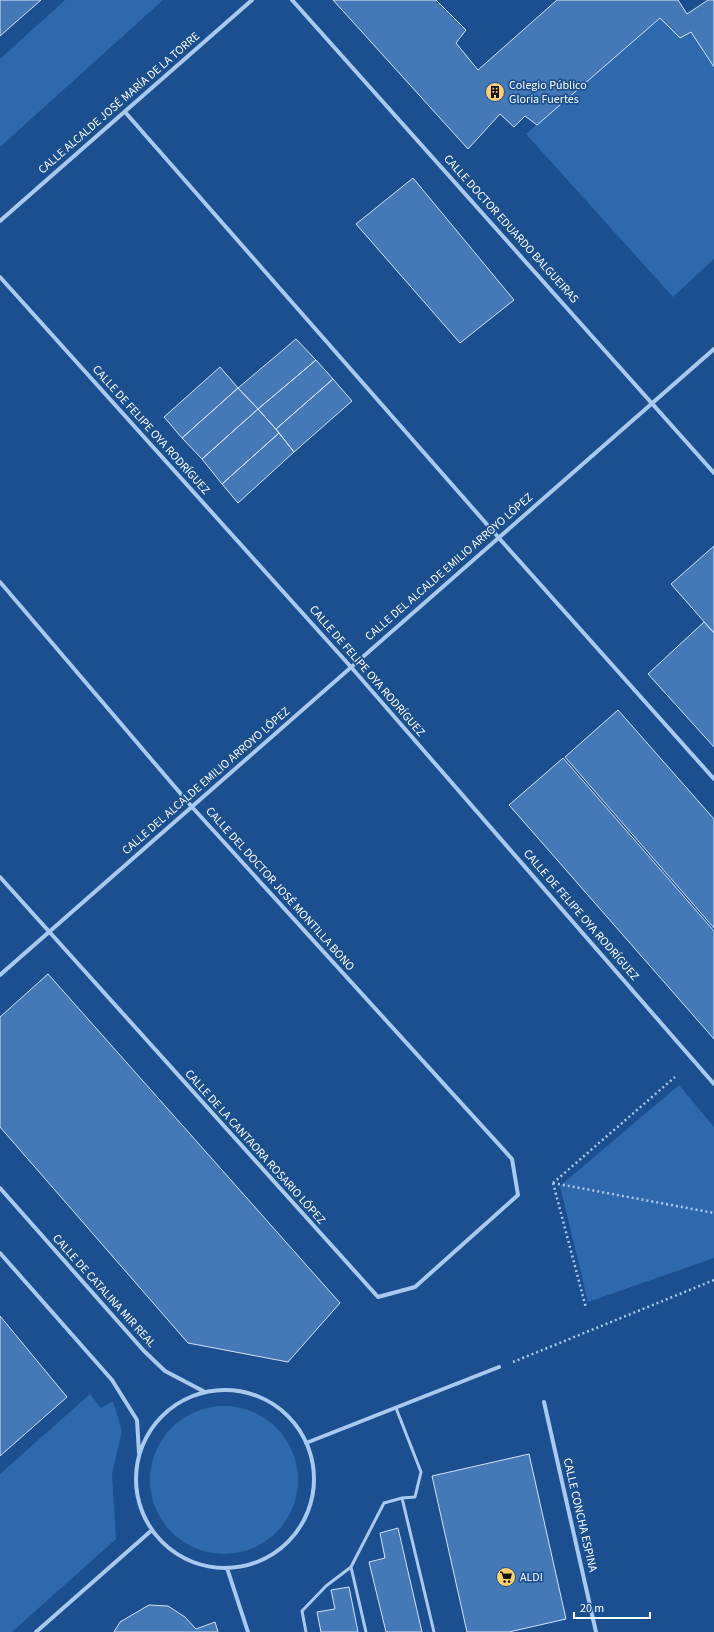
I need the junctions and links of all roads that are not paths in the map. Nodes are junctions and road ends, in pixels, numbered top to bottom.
1 (252, 0) edge
2 (292, 0) edge
3 (125, 112) junction
4 (0, 221) edge
5 (0, 277) edge
6 (714, 349) edge
7 (652, 402) junction
8 (714, 473) edge
9 (498, 537) junction
10 (0, 582) edge
11 (351, 667) junction
12 (714, 779) edge
13 (192, 807) junction
14 (0, 877) edge
15 (48, 932) junction
16 (0, 975) edge
17 (714, 1084) edge
18 (0, 1188) edge
19 (518, 1194) joint
20 (0, 1253) edge
21 (499, 1367) road end
22 (205, 1392) junction
23 (544, 1402) dead end
24 (396, 1408) junction
25 (306, 1443) junction
26 (139, 1455) junction
27 (402, 1498) junction
28 (152, 1530) junction
29 (351, 1567) junction
30 (227, 1568) junction
31 (36, 1632) edge
32 (248, 1632) edge
33 (306, 1632) edge
34 (366, 1632) edge
35 (434, 1632) edge
36 (596, 1632) edge

1 - 3 street, CALLE ALCALDE JOSÉ MARÍA DE LA TORRE
2 - 7 street, CALLE DOCTOR EDUARDO BALGUEIRAS
3 - 4 street, CALLE ALCALDE JOSÉ MARÍA DE LA TORRE
3 - 9 street
5 - 11 street, CALLE DE FELIPE OYA RODRÍGUEZ
6 - 7 street, CALLE DEL ALCALDE EMILIO ARROYO LÓPEZ
7 - 8 street, CALLE DOCTOR EDUARDO BALGUEIRAS
7 - 9 street, CALLE DEL ALCALDE EMILIO ARROYO LÓPEZ
9 - 11 street, CALLE DEL ALCALDE EMILIO ARROYO LÓPEZ
9 - 12 street
10 - 13 street, CALLE DEL DOCTOR JOSÉ MONTILLA BONO
11 - 13 street, CALLE DEL ALCALDE EMILIO ARROYO LÓPEZ
11 - 17 street, CALLE DE FELIPE OYA RODRÍGUEZ
13 - 15 street, CALLE DEL ALCALDE EMILIO ARROYO LÓPEZ
13 - 19 street, CALLE DEL DOCTOR JOSÉ MONTILLA BONO
14 - 15 street, CALLE DE LA CANTAORA ROSARIO LÓPEZ
15 - 16 street, CALLE DEL ALCALDE EMILIO ARROYO LÓPEZ
15 - 19 street, CALLE DE LA CANTAORA ROSARIO LÓPEZ
18 - 22 street, CALLE DE CATALINA MIR REAL
20 - 26 street
21 - 24 street
22 - 25 street
22 - 26 street
23 - 36 street, CALLE CONCHA ESPINA
24 - 25 street
24 - 27 lane
25 - 30 street
26 - 28 street
27 - 29 lane
27 - 35 lane
28 - 30 street
28 - 31 street
29 - 33 lane
29 - 34 lane
30 - 32 street

